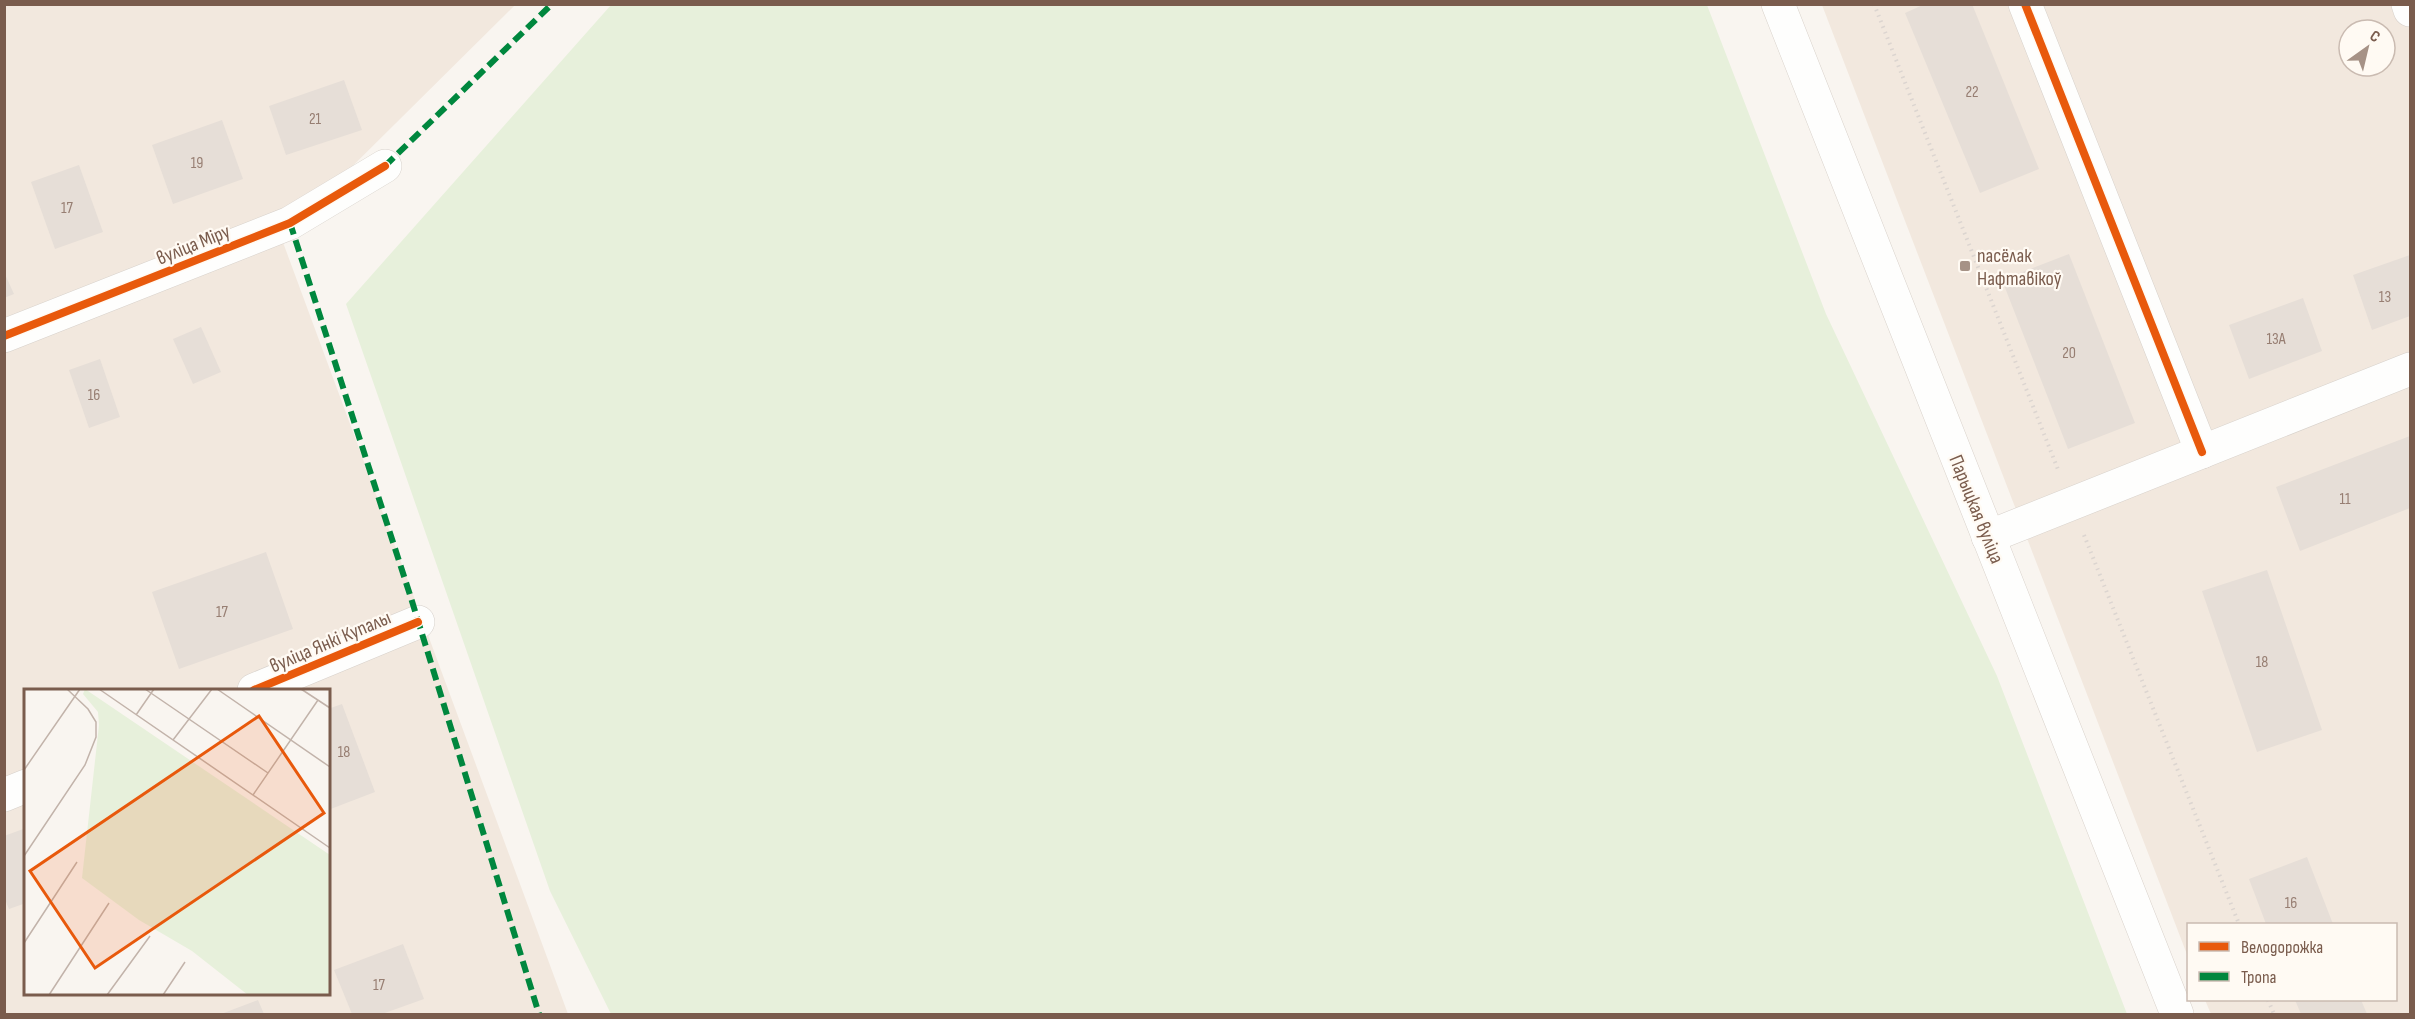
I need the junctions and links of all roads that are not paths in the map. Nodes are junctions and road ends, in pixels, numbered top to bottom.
1 (1778, 4) edge
2 (2025, 4) edge
3 (2408, 4) edge
4 (2410, 10) edge
5 (385, 166) dead end
6 (4, 336) edge
7 (2410, 369) edge
8 (2202, 452) junction
9 (1988, 537) junction
10 (418, 622) dead end
11 (256, 689) edge
12 (24, 787) edge
13 (4, 795) edge
14 (2177, 1014) edge

1 - 9 street, Парыцкая вуліца
2 - 8 street
3 - 4 street
5 - 6 street, вуліца Міру
7 - 8 street
8 - 9 street
9 - 14 street, Парыцкая вуліца
10 - 11 street, вуліца Янкі Купалы
12 - 13 street

